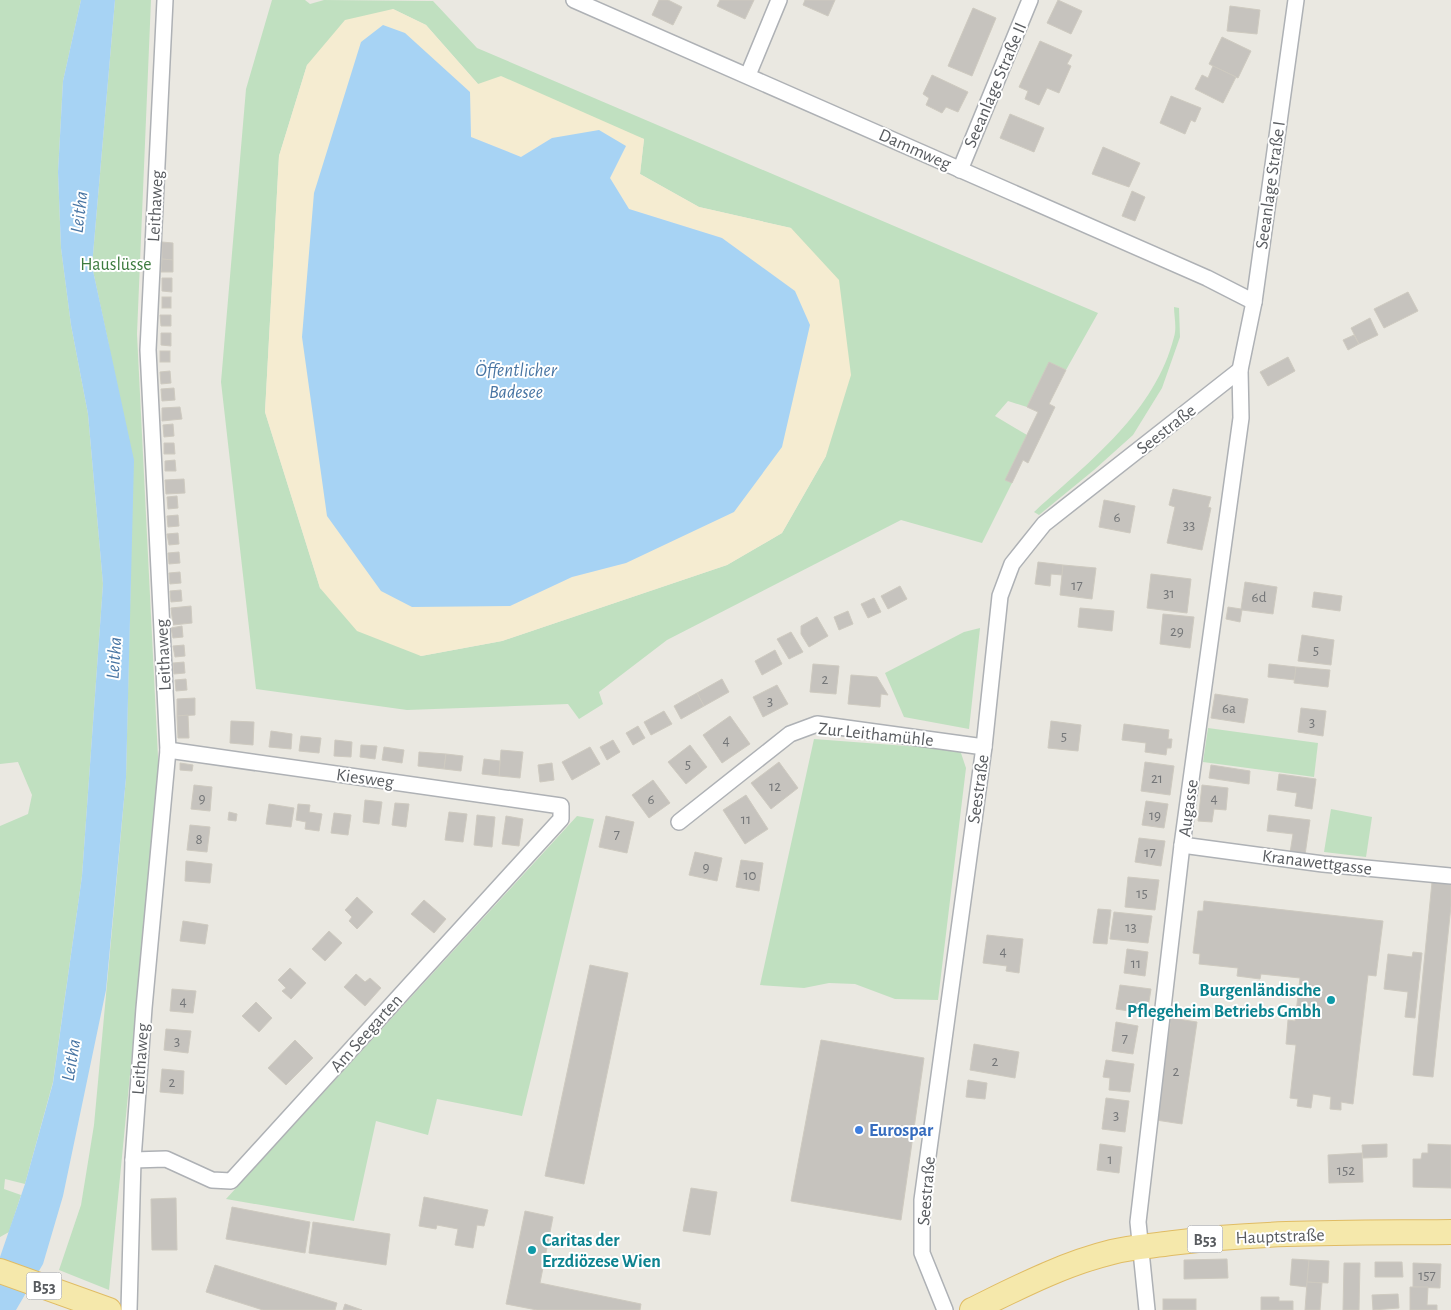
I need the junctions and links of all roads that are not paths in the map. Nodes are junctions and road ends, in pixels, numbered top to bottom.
1 (165, 0) edge
2 (574, 0) edge
3 (779, 0) edge
4 (1030, 0) edge
5 (1296, 0) edge
6 (748, 75) junction
7 (960, 170) junction
8 (1254, 302) junction
9 (1240, 370) junction
10 (984, 747) junction
11 (168, 750) junction
12 (561, 806) joint
13 (679, 822) dead end
14 (1182, 845) junction
15 (1451, 876) edge
16 (133, 1160) junction
17 (1451, 1232) edge
18 (1141, 1247) junction
19 (0, 1270) edge
20 (109, 1310) edge
21 (129, 1310) edge
22 (945, 1310) edge
23 (972, 1310) edge
24 (1147, 1310) edge

1 - 11 street, Leithaweg
2 - 6 street, Dammweg
3 - 6 street
4 - 7 street, Seeanlage Straße II
5 - 8 street, Seeanlage Straße I
6 - 7 street, Dammweg
7 - 8 street, Dammweg
8 - 9 street, Seeanlage Straße I
9 - 10 street, Seestraße
9 - 14 street, Augasse
10 - 13 street, Zur Leithamühle
10 - 22 street, Seestraße
11 - 12 street, Kiesweg
11 - 16 street, Leithaweg
12 - 16 street, Am Seegarten
14 - 15 street, Kranawettgasse
14 - 18 street, Augasse
16 - 21 street, Leithaweg
17 - 18 main road, Hauptstraße / B53
18 - 23 main road, Hauptstraße / B53
18 - 24 street, Augasse
19 - 20 main road, B53

